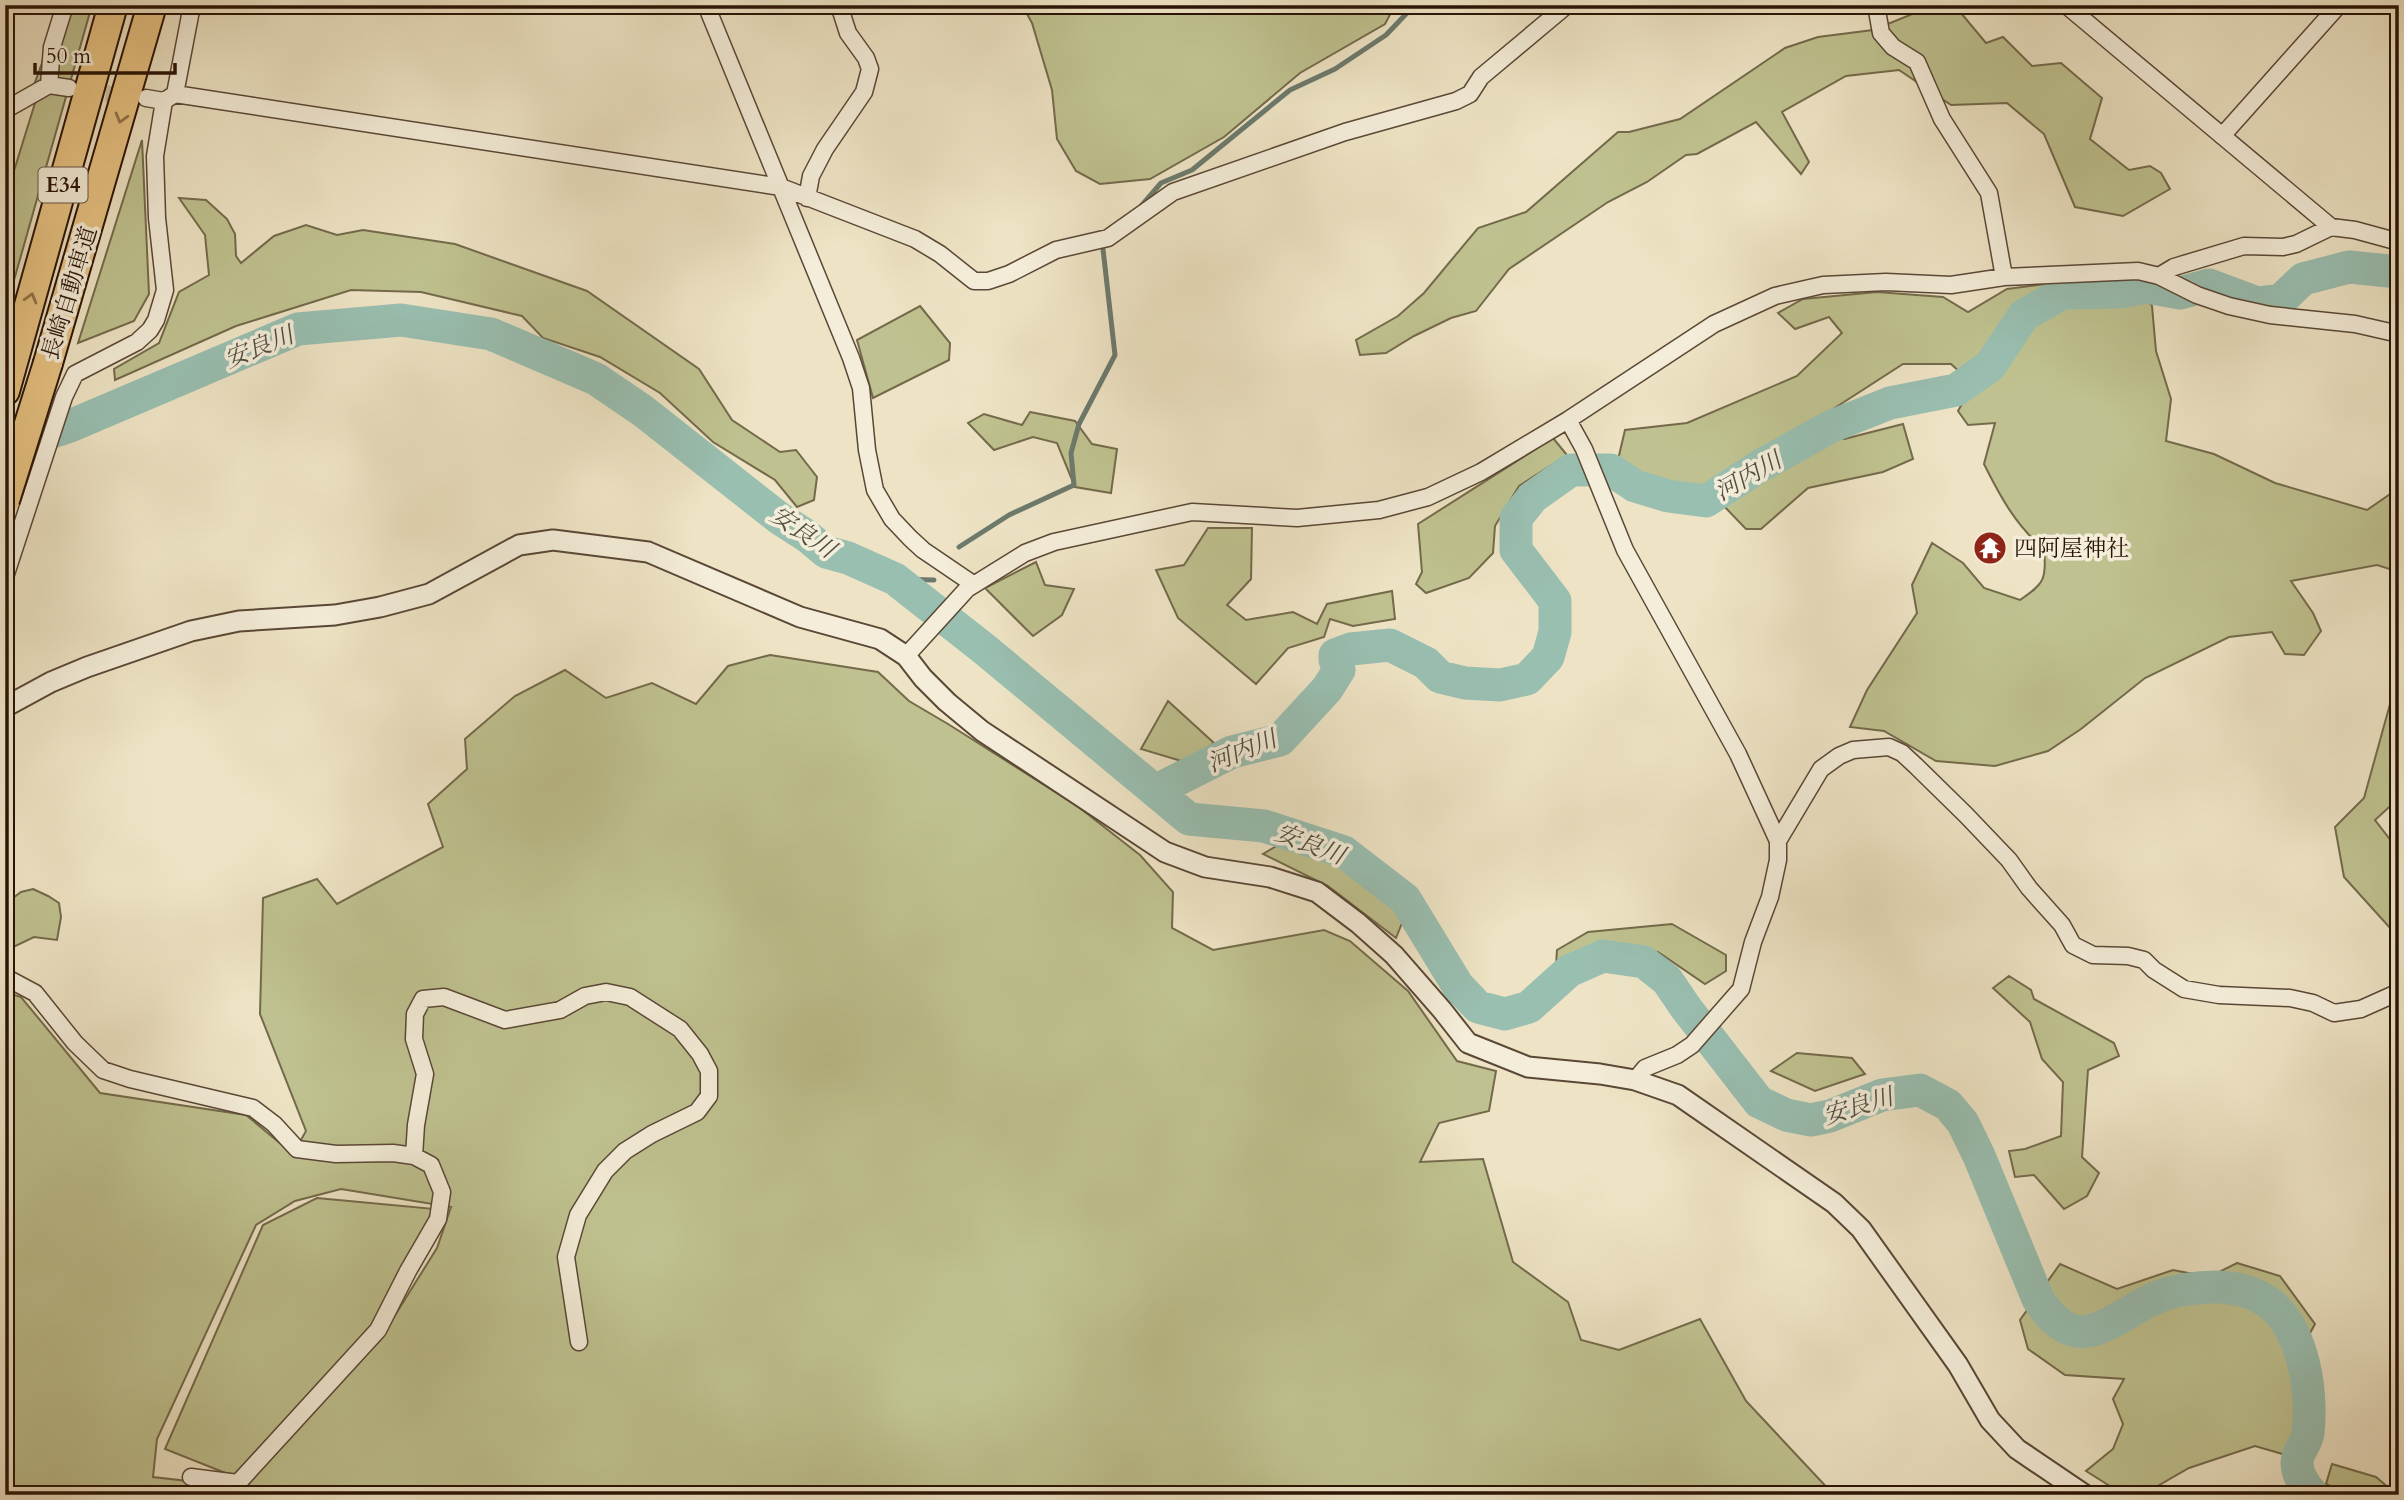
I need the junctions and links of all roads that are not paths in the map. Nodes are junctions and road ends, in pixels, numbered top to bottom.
1 (65, 5) edge
2 (113, 5) edge
3 (152, 5) edge
4 (192, 5) edge
5 (706, 5) edge
6 (839, 5) edge
7 (1567, 5) edge
8 (1877, 5) edge
9 (2066, 5) edge
10 (2339, 5) edge
11 (49, 85) junction
12 (69, 88) tunnel mouth
13 (170, 97) junction
14 (146, 98) tunnel mouth
15 (5, 110) edge
16 (2222, 136) junction
17 (781, 187) junction
18 (807, 198) junction
19 (2331, 227) junction
20 (2399, 242) edge
21 (2004, 277) junction
22 (2166, 279) junction
23 (2399, 334) edge
24 (9, 377) edge
25 (1568, 420) junction
26 (43, 465) junction
27 (5, 470) edge
28 (5, 500) edge
29 (5, 577) edge
30 (970, 587) junction
31 (912, 649) junction
32 (5, 707) edge
33 (1778, 841) junction
34 (5, 977) edge
35 (2399, 992) edge
36 (1635, 1080) junction
37 (414, 1156) junction
38 (579, 1342) dead end
39 (191, 1478) dead end
40 (2085, 1495) edge

1 - 11 street
24 -> 2 highway, 長崎自動車道 / E34
3 -> 28 highway, 長崎自動車道 / E34, bridge
4 - 13 street
5 - 17 street
6 - 18 street
7 - 18 street
8 - 21 street
9 - 16 street
10 - 16 street
11 - 12 street
11 - 15 street
13 - 14 street
13 - 17 street
13 - 26 street
16 - 19 street
17 - 18 street
17 - 30 street
19 - 20 street
19 - 22 street
21 - 22 street
21 - 25 street
22 - 23 street
25 - 30 street
25 - 33 street
26 - 27 street
26 - 29 street
30 - 31 street
31 - 32 street
31 - 36 street
33 - 35 street
33 - 36 street
34 - 37 street
36 - 40 street
37 - 38 street
37 - 39 street

